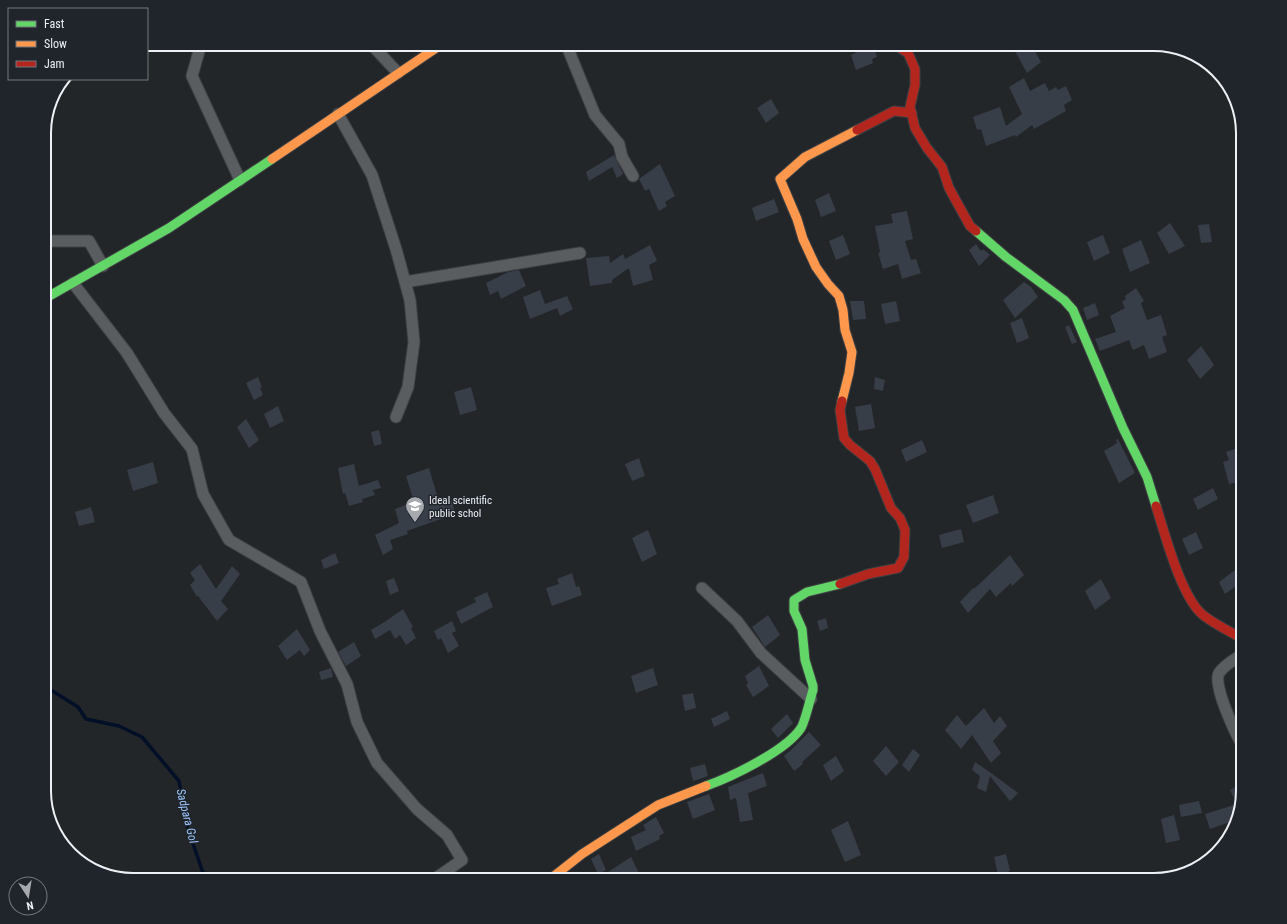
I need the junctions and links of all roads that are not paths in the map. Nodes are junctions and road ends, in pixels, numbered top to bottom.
1 (199, 51) edge
2 (378, 51) edge
3 (431, 51) edge
4 (569, 51) edge
5 (905, 51) edge
6 (398, 73) junction
7 (338, 114) junction
8 (912, 114) junction
9 (633, 176) dead end
10 (240, 180) junction
11 (51, 242) edge
12 (580, 253) dead end
13 (103, 266) junction
14 (405, 282) junction
15 (73, 283) junction
16 (51, 295) edge
17 (396, 417) dead end
18 (702, 588) dead end
19 (1236, 635) edge
20 (1236, 659) edge
21 (811, 699) junction
22 (1236, 733) edge
23 (443, 873) edge
24 (558, 873) edge

1 - 10 street
2 - 6 street
3 - 6 street
4 - 9 street
5 - 8 street
6 - 7 street
7 - 10 street
7 - 14 street
8 - 19 street
8 - 21 street
10 - 13 street
11 - 13 street
12 - 14 street
13 - 15 street
14 - 17 street
15 - 16 street
15 - 23 street
18 - 21 street
20 - 22 street
21 - 24 street

